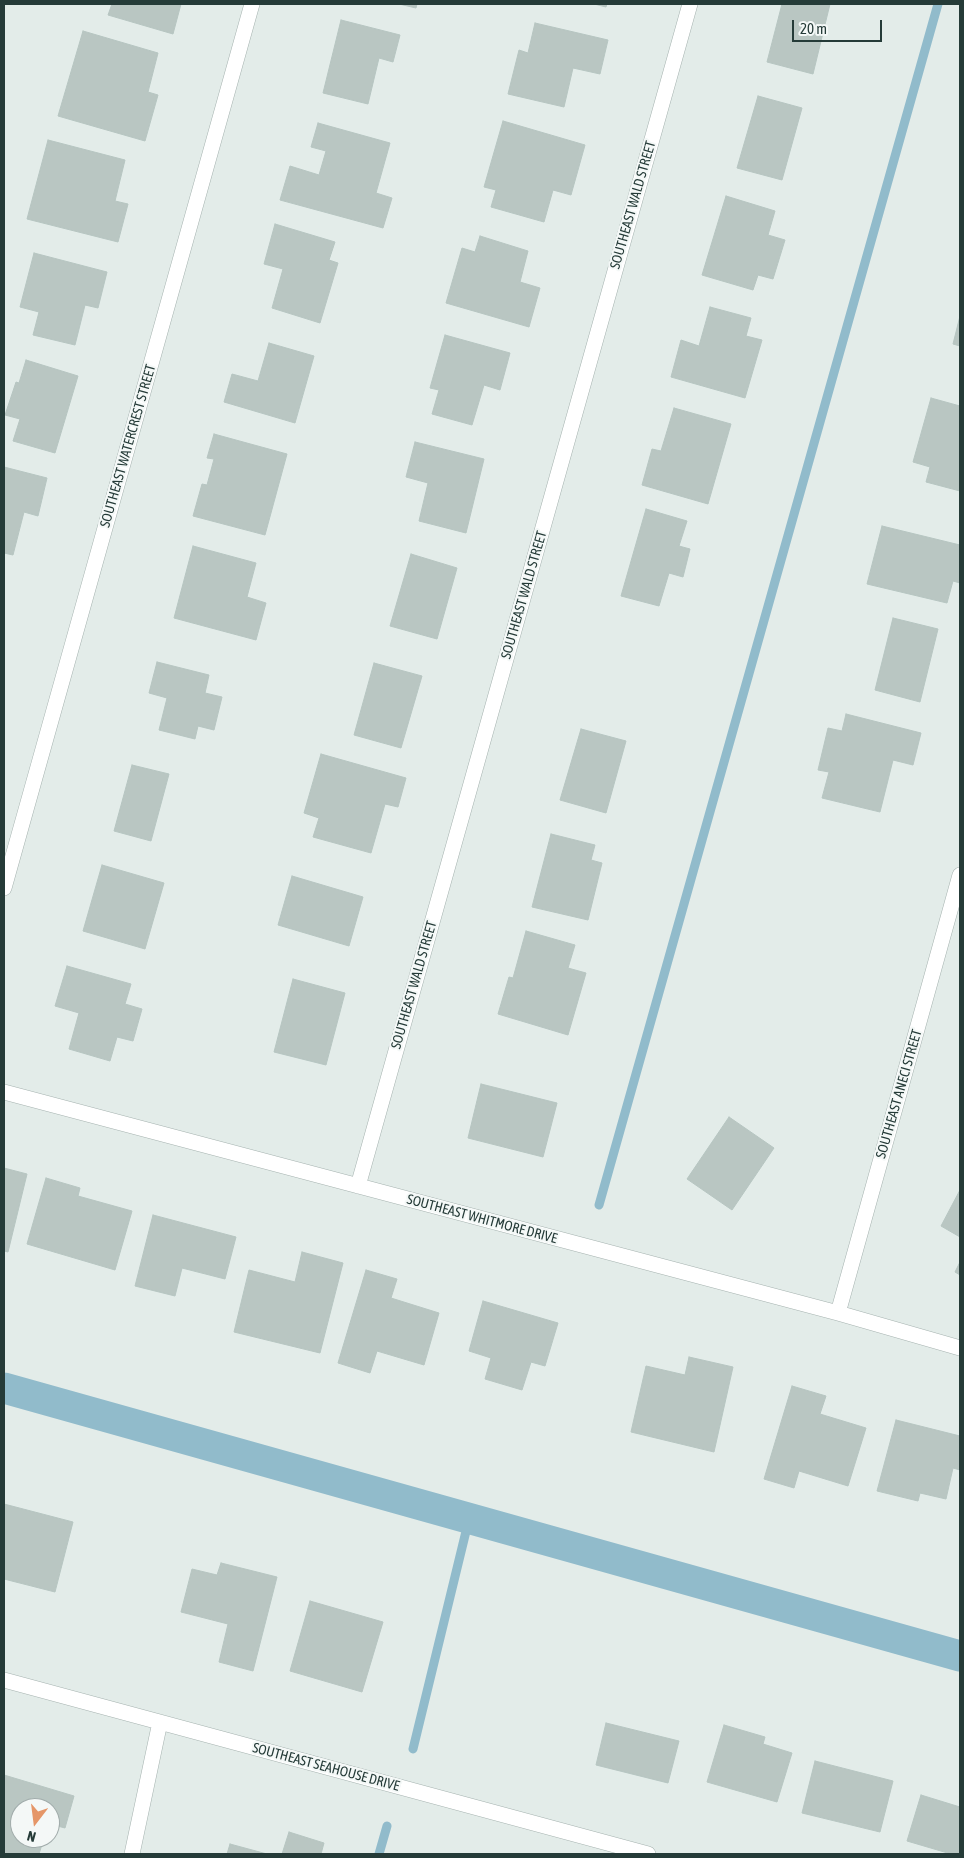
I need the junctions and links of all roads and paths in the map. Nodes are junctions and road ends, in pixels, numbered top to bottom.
1 (252, 4) edge
2 (690, 4) edge
3 (960, 875) edge
4 (4, 888) edge
5 (955, 916) edge
6 (4, 1092) edge
7 (358, 1186) junction
8 (838, 1313) junction
9 (960, 1348) edge
10 (4, 1680) edge
11 (160, 1722) junction
12 (132, 1854) edge
13 (648, 1854) edge

1 - 4 street, SOUTHEAST WATERCREST STREET
2 - 7 street, SOUTHEAST WALD STREET
3 - 5 street, SOUTHEAST ANECI STREET
5 - 8 street, SOUTHEAST ANECI STREET
6 - 7 street, SOUTHEAST WHITMORE DRIVE
7 - 8 street, SOUTHEAST WHITMORE DRIVE
8 - 9 street, SOUTHEAST WHITMORE DRIVE
10 - 11 street, SOUTHEAST SEAHOUSE DRIVE
11 - 12 street
11 - 13 street, SOUTHEAST SEAHOUSE DRIVE

